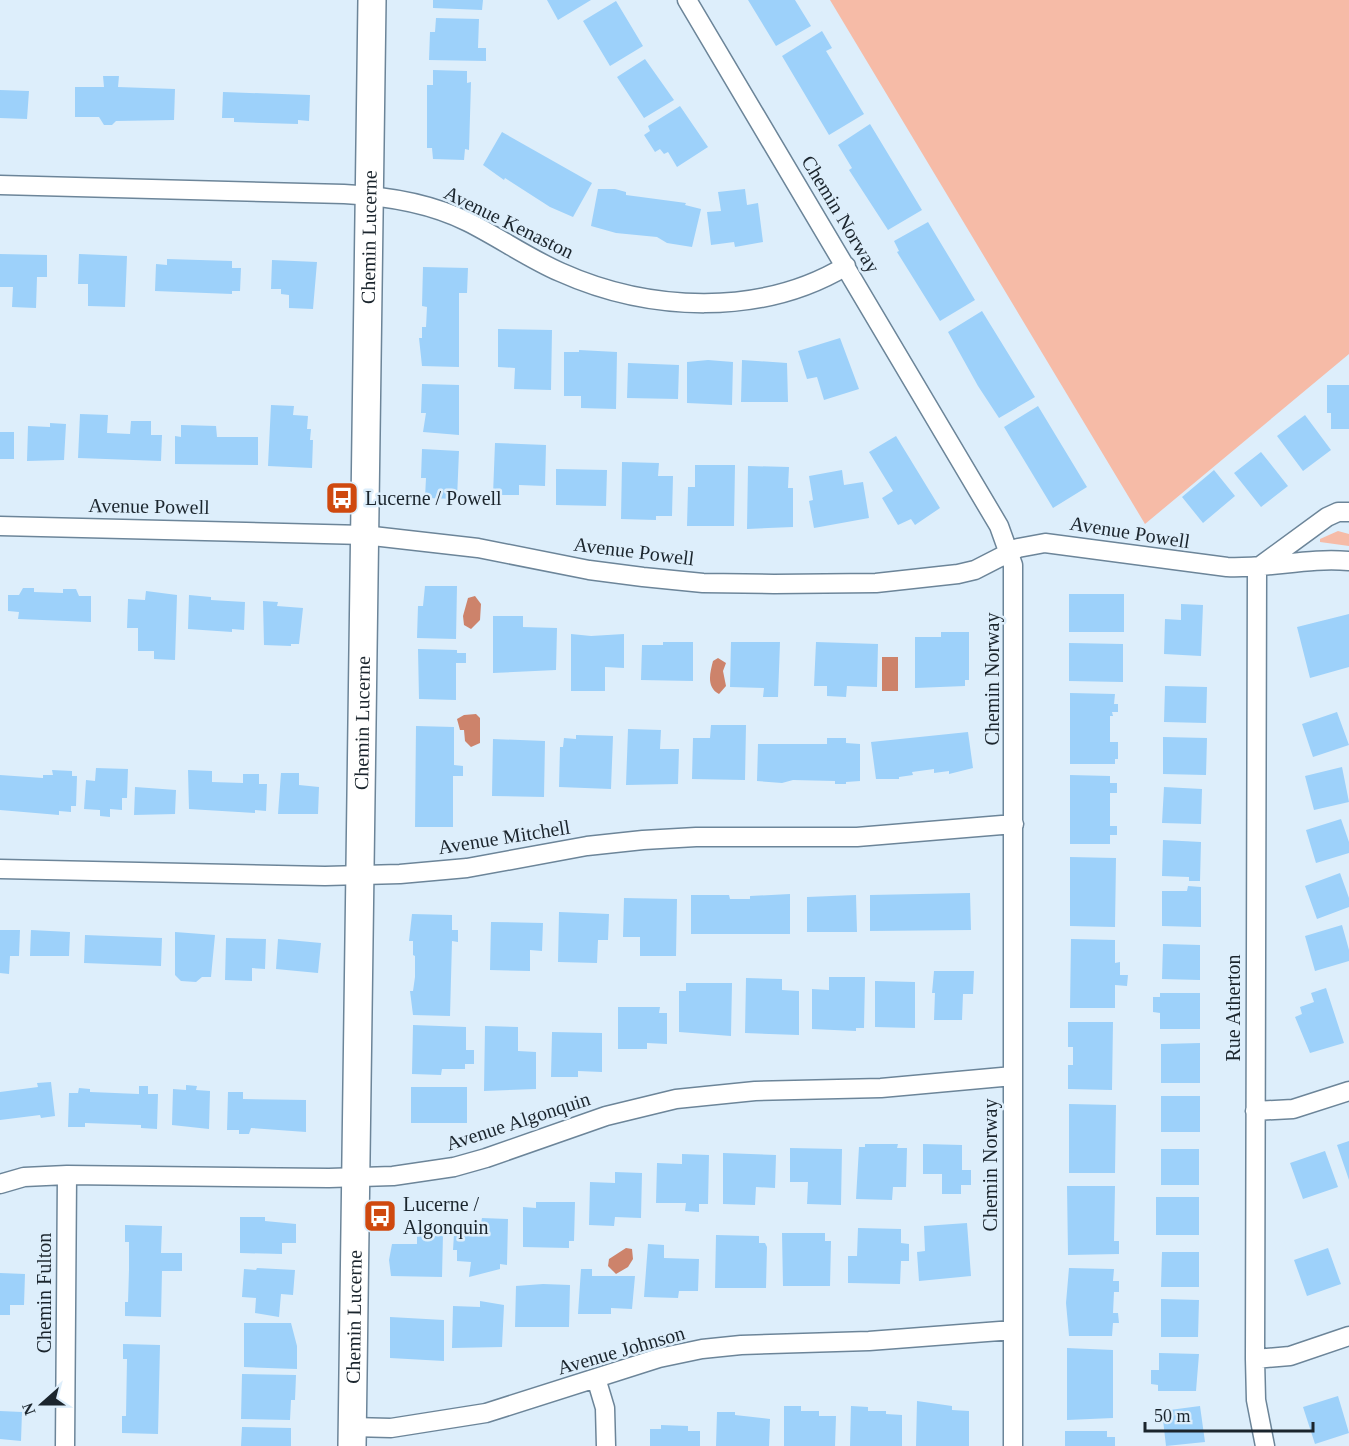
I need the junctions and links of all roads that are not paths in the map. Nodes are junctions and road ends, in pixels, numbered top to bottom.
1 (372, 0) edge
2 (687, 0) edge
3 (0, 186) edge
4 (369, 195) junction
5 (846, 266) junction
6 (1349, 512) edge
7 (0, 526) edge
8 (364, 535) junction
9 (1010, 552) junction
10 (1349, 561) edge
11 (1257, 569) junction
12 (1014, 824) junction
13 (0, 869) edge
14 (359, 875) junction
15 (1013, 1077) junction
16 (1349, 1091) edge
17 (1255, 1111) junction
18 (67, 1175) junction
19 (355, 1178) junction
20 (0, 1184) edge
21 (1013, 1330) junction
22 (1349, 1336) edge
23 (1255, 1359) junction
24 (597, 1378) junction
25 (352, 1436) edge
26 (65, 1446) edge
27 (606, 1446) edge
28 (1012, 1446) edge
29 (1265, 1446) edge

1 - 4 main road, Chemin Lucerne
2 - 5 street, Chemin Norway
3 - 4 street, Avenue Kenaston
4 - 5 street, Avenue Kenaston
4 - 8 main road, Chemin Lucerne
5 - 9 street, Chemin Norway
6 - 11 street
7 - 8 street, Avenue Powell
8 - 9 street, Avenue Powell
8 - 14 main road, Chemin Lucerne
9 - 11 street, Avenue Powell
9 - 12 street, Chemin Norway
10 - 11 street, Avenue Powell
11 - 17 street, Rue Atherton
12 - 14 street, Avenue Mitchell
12 - 15 street, Chemin Norway
13 - 14 street, Avenue Mitchell
14 - 19 main road, Chemin Lucerne
15 - 19 street, Avenue Algonquin
15 - 21 street, Chemin Norway
16 - 17 street
17 - 23 street, Rue Atherton
18 - 19 street, Avenue Algonquin
18 - 20 street, Avenue Algonquin
18 - 26 street, Chemin Fulton
19 - 25 main road, Chemin Lucerne
21 - 24 street, Avenue Johnson
21 - 28 street, Chemin Norway
22 - 23 street
23 - 29 street, Rue Atherton
24 - 25 street, Avenue Johnson
24 - 27 street

